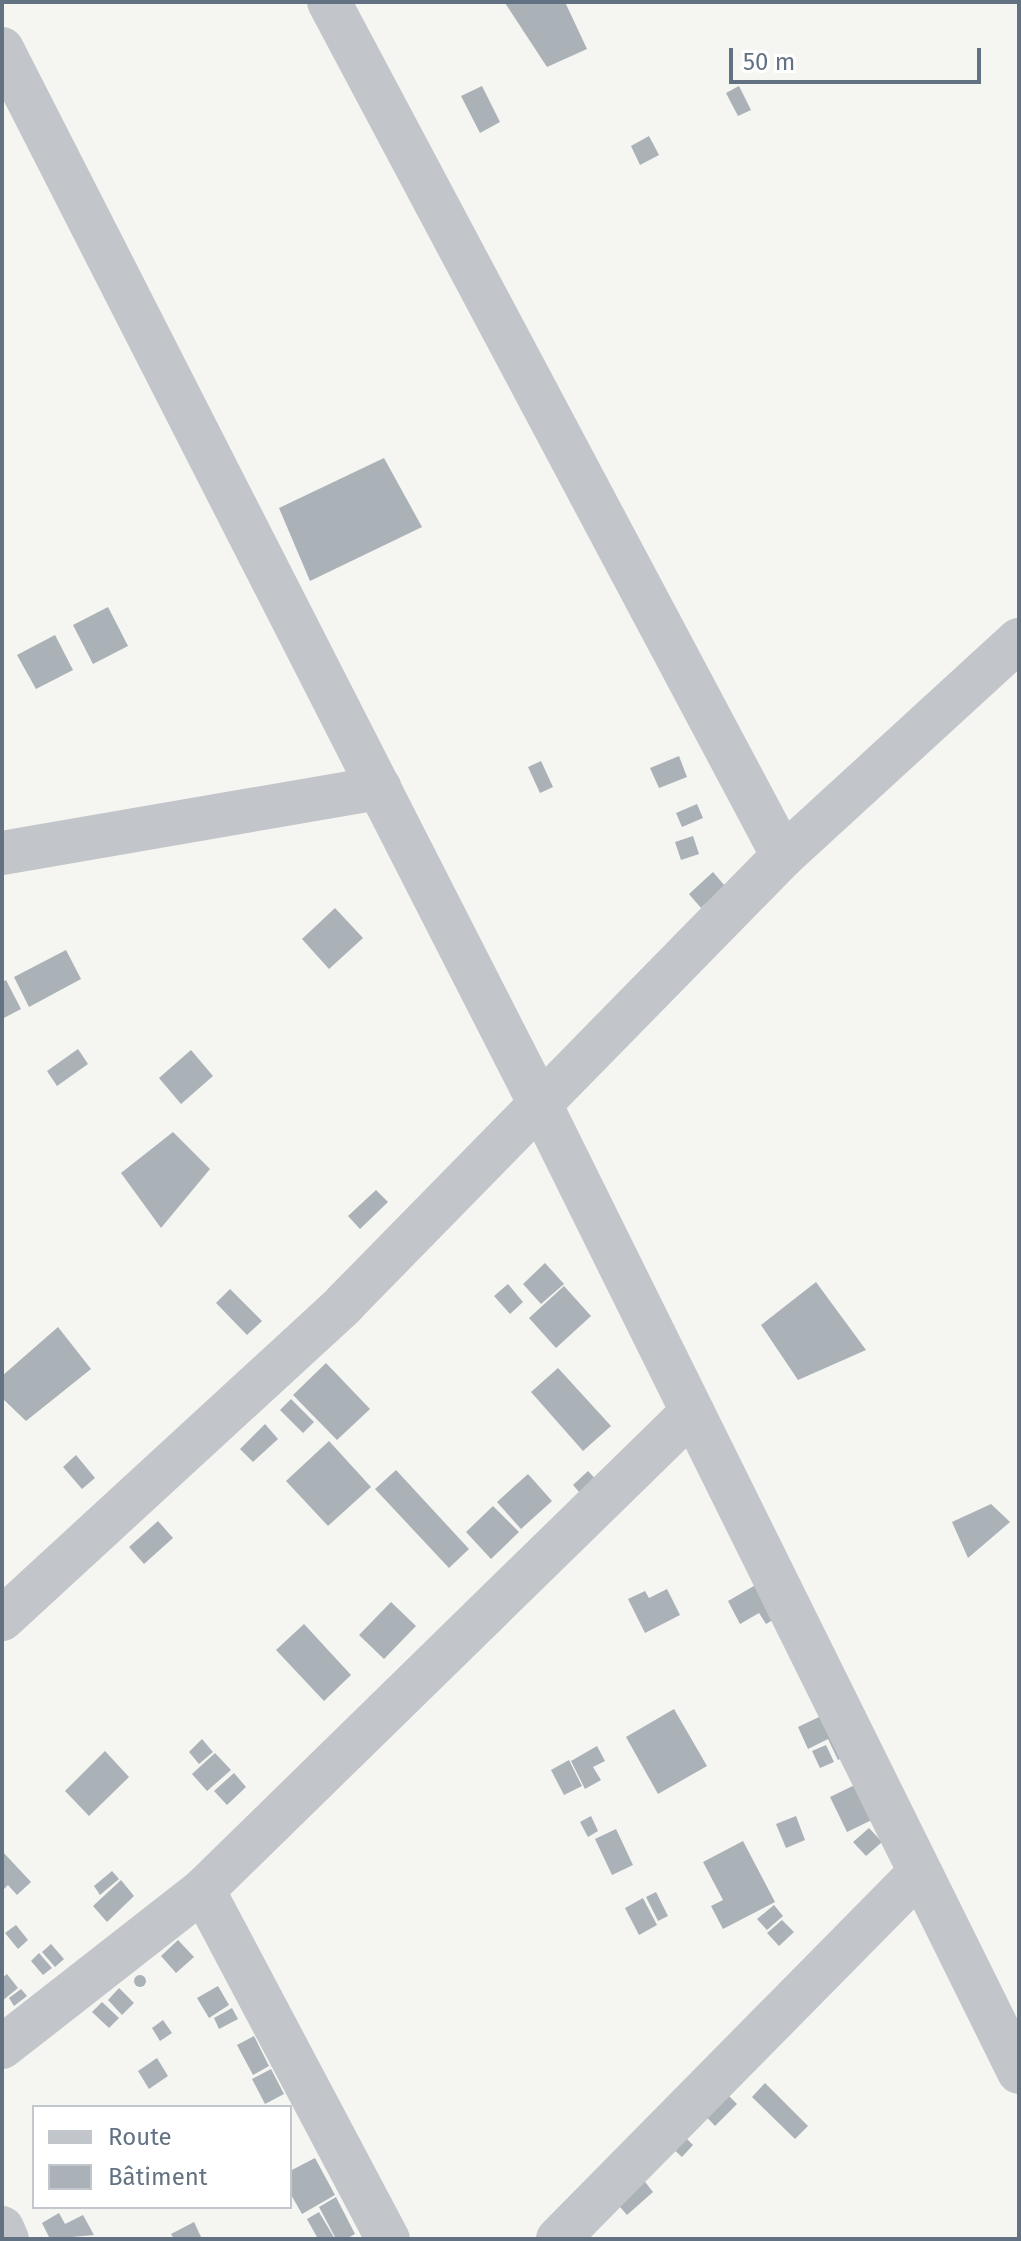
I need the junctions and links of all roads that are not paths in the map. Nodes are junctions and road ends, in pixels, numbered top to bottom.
1 (329, 2) edge
2 (2, 49) edge
3 (1019, 640) edge
4 (379, 788) junction
5 (2, 853) edge
6 (783, 856) junction
7 (540, 1104) junction
8 (692, 1412) junction
9 (2, 1619) edge
10 (920, 1872) junction
11 (203, 1890) junction
12 (2, 2047) edge
13 (1019, 2072) edge
14 (2, 2228) edge
15 (7, 2239) edge
16 (388, 2239) edge
17 (558, 2239) edge

1 - 6 street
2 - 4 street
3 - 6 street
4 - 5 street
4 - 7 street
6 - 7 street
7 - 8 street
7 - 9 street
8 - 10 street
8 - 11 street
10 - 13 street
10 - 17 street
11 - 12 street
11 - 16 street
14 - 15 street

